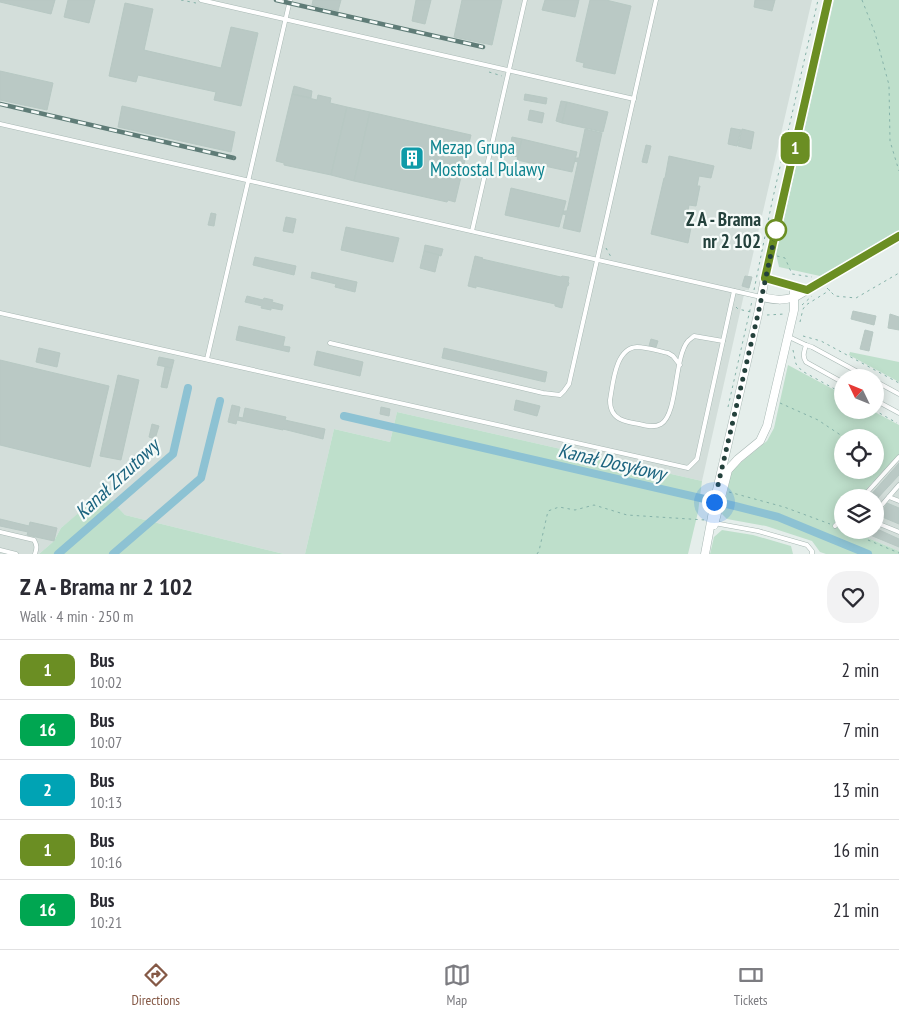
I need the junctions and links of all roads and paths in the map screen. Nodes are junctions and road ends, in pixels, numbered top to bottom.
1 (200, 0) edge
2 (290, 0) edge
3 (525, 0) edge
4 (656, 0) edge
5 (818, 0) edge
6 (828, 0) edge
7 (862, 0) edge
8 (285, 19) junction
9 (509, 70) junction
10 (634, 99) junction
11 (0, 124) edge
12 (899, 171) edge
13 (248, 180) junction
14 (472, 232) junction
15 (899, 236) edge
16 (597, 260) junction
17 (899, 273) edge
18 (765, 278) junction
19 (825, 285) dead end
20 (794, 286) junction
21 (807, 290) junction
22 (734, 291) junction
23 (753, 295) junction
24 (762, 297) junction
25 (794, 297) junction
26 (0, 313) edge
27 (787, 336) junction
28 (802, 336) dead end
29 (723, 341) junction
30 (330, 343) dead end
31 (806, 346) junction
32 (207, 359) junction
33 (680, 365) junction
34 (852, 369) edge
35 (834, 378) edge
36 (899, 383) edge
37 (884, 386) edge
38 (899, 394) edge
39 (773, 400) junction
40 (884, 405) edge
41 (728, 408) dead end
42 (899, 413) edge
43 (884, 416) edge
44 (897, 423) dead end
45 (834, 430) edge
46 (728, 443) junction
47 (743, 455) junction
48 (899, 457) edge
49 (878, 480) joint
50 (899, 485) edge
51 (870, 489) edge
52 (721, 491) junction
53 (889, 497) junction
54 (899, 501) edge
55 (884, 503) edge
56 (713, 518) junction
57 (834, 525) edge
58 (884, 526) edge
59 (0, 532) edge
60 (899, 532) edge
61 (867, 539) edge
62 (0, 550) edge
63 (899, 553) edge
64 (16, 554) edge
65 (34, 554) edge
66 (537, 554) edge
67 (705, 554) edge
68 (812, 554) edge

1 - 8 lane
2 - 8 lane
3 - 9 lane
4 - 10 lane
5 - 23 path
6 - 18 street
7 - 12 path
8 - 9 lane
8 - 13 lane
9 - 10 lane
9 - 14 lane
10 - 16 lane
11 - 13 lane
13 - 14 lane
13 - 32 lane
14 - 16 lane
15 - 21 street
16 - 22 lane
16 - 30 lane
17 - 19 path
18 - 20 street
18 - 24 street
20 - 21 street
20 - 25 street
21 - 25 street
22 - 23 lane
22 - 29 lane
23 - 24 lane
23 - 41 path
24 - 25 street
24 - 46 street
25 - 27 street
26 - 32 lane
27 - 31 lane
27 - 39 street
28 - 36 path
29 - 32 lane
29 - 33 lane
31 - 34 lane
31 - 35 lane
33 - 33 lane
37 - 38 lane
39 - 45 path
39 - 47 street
40 - 42 lane
43 - 44 path
46 - 47 street
46 - 52 street
47 - 52 street
48 - 49 lane
49 - 51 lane
50 - 53 lane
52 - 56 street
52 - 57 path
53 - 54 lane
53 - 55 lane
56 - 66 path
56 - 67 street
56 - 68 lane
58 - 60 lane
59 - 65 lane
61 - 63 path
62 - 64 lane

